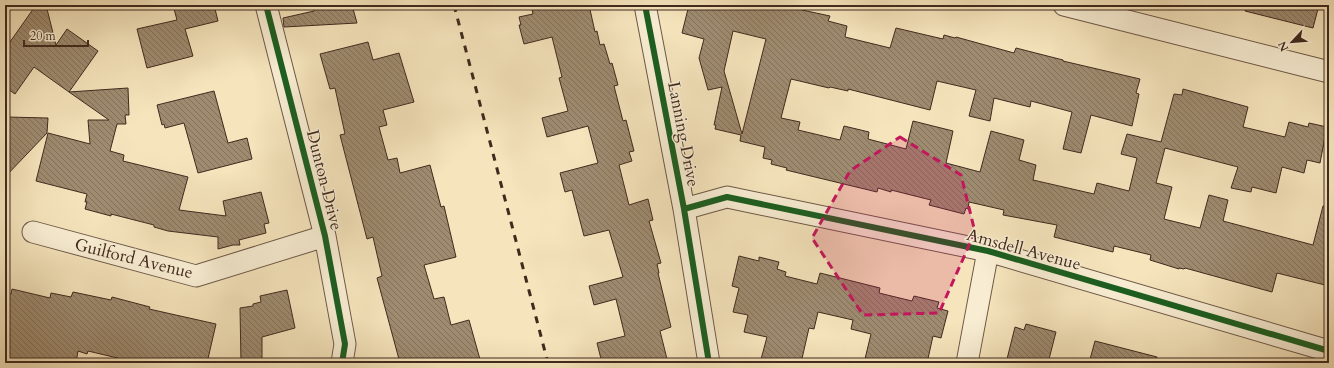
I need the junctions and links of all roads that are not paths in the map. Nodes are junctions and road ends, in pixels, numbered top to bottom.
1 (266, 5) edge
2 (645, 5) edge
3 (1064, 5) edge
4 (1329, 72) edge
5 (684, 209) junction
6 (33, 232) dead end
7 (326, 236) junction
8 (988, 251) junction
9 (1329, 351) edge
10 (342, 363) edge
11 (709, 363) edge
12 (967, 363) edge

1 - 7 street, Dunton Drive
2 - 5 street, Lanning Drive
3 - 4 street
5 - 8 street, Amsdell Avenue
5 - 11 street, Lanning Drive
6 - 7 street, Guilford Avenue
7 - 10 street, Dunton Drive
8 - 9 street, Amsdell Avenue
8 - 12 street

